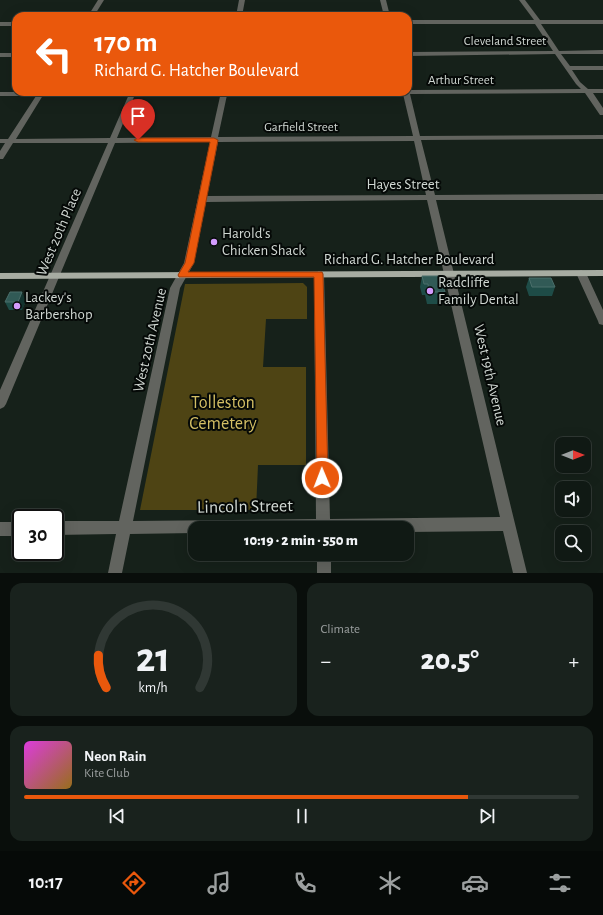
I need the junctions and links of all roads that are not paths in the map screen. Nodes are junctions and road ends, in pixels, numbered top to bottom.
1 (101, 0) edge
2 (242, 0) edge
3 (383, 0) edge
4 (522, 0) edge
5 (94, 12) edge
6 (240, 12) edge
7 (386, 12) edge
8 (412, 22) edge
9 (538, 22) junction
10 (603, 22) edge
11 (0, 24) edge
12 (12, 24) edge
13 (603, 52) edge
14 (557, 53) junction
15 (412, 54) edge
16 (0, 55) edge
17 (12, 55) edge
18 (567, 68) junction
19 (603, 68) edge
20 (586, 91) junction
21 (603, 91) edge
22 (412, 92) edge
23 (0, 94) edge
24 (12, 94) edge
25 (39, 96) edge
26 (131, 96) edge
27 (223, 96) edge
28 (407, 96) edge
29 (603, 113) edge
30 (603, 137) edge
31 (417, 138) junction
32 (0, 140) edge
33 (11, 140) junction
34 (112, 140) junction
35 (214, 140) junction
36 (0, 157) edge
37 (603, 197) edge
38 (431, 198) junction
39 (202, 199) junction
40 (581, 273) junction
41 (603, 273) edge
42 (319, 274) junction
43 (450, 274) junction
44 (182, 275) junction
45 (0, 276) edge
46 (56, 276) junction
47 (603, 321) edge
48 (0, 404) edge
49 (323, 521) edge
50 (508, 524) junction
51 (414, 525) edge
52 (125, 527) junction
53 (188, 527) edge
54 (12, 528) edge
55 (64, 528) edge
56 (0, 529) edge
57 (324, 561) edge
58 (115, 573) edge
59 (324, 573) edge
60 (520, 573) edge

1 - 5 street
2 - 6 street
3 - 7 street
4 - 9 street
8 - 9 street
9 - 10 street
9 - 14 street
11 - 12 street
13 - 14 street, Cleveland Street
14 - 15 street, Cleveland Street
14 - 18 street
16 - 17 street
18 - 19 street
18 - 20 street
20 - 21 street, Arthur Street
20 - 22 street, Arthur Street
20 - 29 street
23 - 24 street
25 - 33 street
26 - 34 street, West 20th Place
27 - 35 street, West 20th Avenue
28 - 31 street, West 19th Avenue
30 - 31 street, Garfield Street
31 - 35 street, Garfield Street
31 - 38 street, West 19th Avenue
32 - 33 street, Garfield Street
33 - 34 street, Garfield Street
33 - 36 street
34 - 35 street, Garfield Street
34 - 46 street, West 20th Place
35 - 39 street, West 20th Avenue
37 - 38 street, Hayes Street
38 - 39 street, Hayes Street
38 - 43 street, West 19th Avenue
39 - 44 street, West 20th Avenue
40 - 41 main road, Richard G. Hatcher Boulevard
40 - 43 main road, Richard G. Hatcher Boulevard
40 - 47 street
42 - 43 main road, Richard G. Hatcher Boulevard
42 - 44 main road, Richard G. Hatcher Boulevard
42 - 49 street
43 - 50 street, West 19th Avenue
44 - 46 main road, Richard G. Hatcher Boulevard
44 - 52 street, West 20th Avenue
45 - 46 main road, Richard G. Hatcher Boulevard
46 - 48 street, West 20th Place
50 - 51 street, Lincoln Street
50 - 60 street, West 19th Avenue
52 - 53 street, Lincoln Street
52 - 55 street, Lincoln Street
52 - 58 street, West 20th Avenue
54 - 56 street
57 - 59 street

